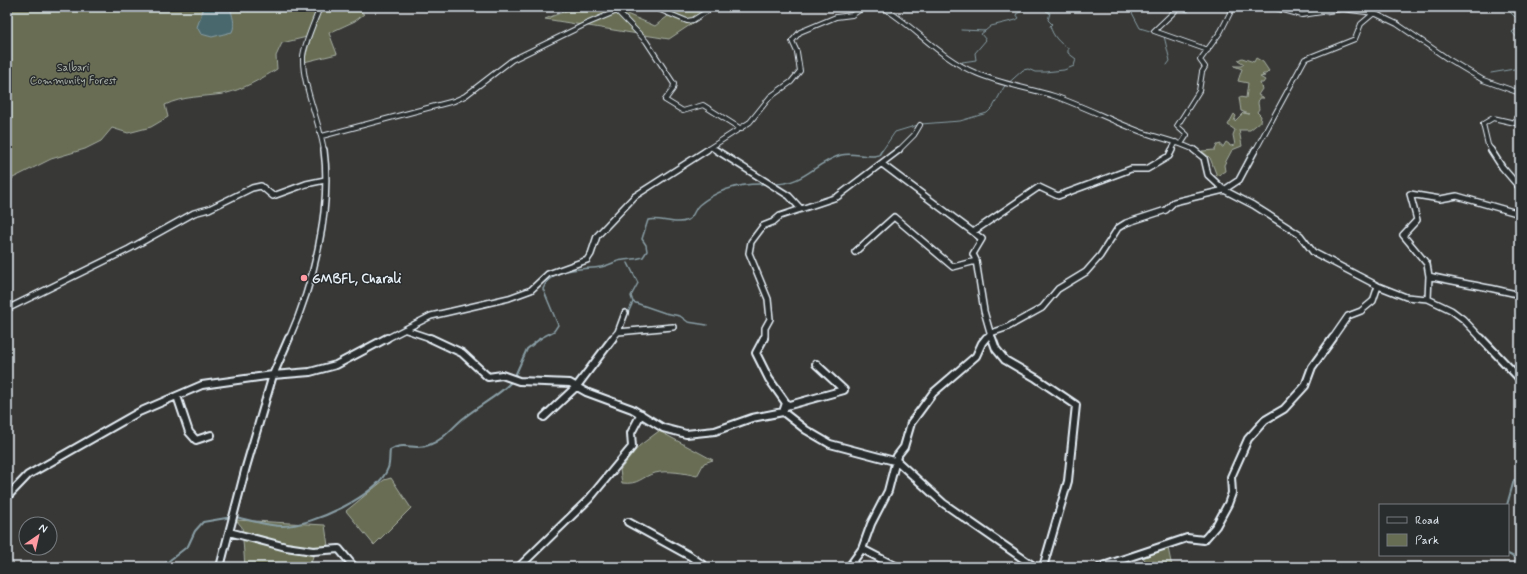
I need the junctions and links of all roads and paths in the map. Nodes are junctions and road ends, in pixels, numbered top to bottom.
1 (320, 7) edge
2 (639, 7) edge
3 (653, 7) edge
4 (714, 7) edge
5 (864, 7) edge
6 (882, 7) edge
7 (1242, 7) edge
8 (1272, 7) edge
9 (1376, 7) edge
10 (616, 9) edge
11 (1175, 11) dead end
12 (1374, 13) junction
13 (1208, 50) junction
14 (1520, 93) edge
15 (1520, 115) edge
16 (920, 125) dead end
17 (741, 129) junction
18 (322, 136) junction
19 (1176, 142) junction
20 (1181, 144) junction
21 (712, 148) junction
22 (882, 164) junction
23 (326, 180) junction
24 (1520, 188) edge
25 (1224, 190) junction
26 (801, 209) junction
27 (1520, 214) edge
28 (973, 232) junction
29 (855, 252) dead end
30 (976, 261) junction
31 (1429, 276) junction
32 (1378, 286) junction
33 (1520, 295) edge
34 (1428, 299) junction
35 (7, 309) edge
36 (625, 313) dead end
37 (673, 327) dead end
38 (406, 330) junction
39 (618, 332) junction
40 (991, 333) junction
41 (816, 364) dead end
42 (273, 375) junction
43 (1520, 379) edge
44 (577, 386) junction
45 (177, 396) junction
46 (785, 409) junction
47 (640, 414) junction
48 (544, 417) dead end
49 (211, 435) dead end
50 (895, 462) junction
51 (7, 497) edge
52 (628, 522) dead end
53 (229, 532) junction
54 (862, 549) junction
55 (220, 567) edge
56 (354, 567) edge
57 (519, 567) edge
58 (706, 567) edge
59 (849, 567) edge
60 (897, 567) edge
61 (1035, 567) edge
62 (1042, 567) edge
63 (1100, 567) edge

1 - 18 street
2 - 10 street
3 - 4 street
5 - 17 street
6 - 19 street
7 - 13 street
8 - 12 street
9 - 12 street
10 - 17 street
10 - 18 street
11 - 13 street
12 - 14 street
12 - 25 street
13 - 20 street
15 - 24 street
16 - 22 street
17 - 21 street
18 - 23 street
19 - 20 street
19 - 28 street
20 - 25 street
21 - 26 street
21 - 38 street
22 - 26 street
22 - 28 street
23 - 35 street
23 - 42 street
25 - 32 street
25 - 40 street
26 - 46 street
27 - 31 street
28 - 30 street
29 - 30 street
30 - 40 street
31 - 33 street
31 - 34 street
32 - 34 street
32 - 63 street
34 - 43 street
36 - 39 street
37 - 39 street
38 - 42 street
38 - 44 street
39 - 44 street
40 - 50 street
40 - 62 street
41 - 46 street
42 - 45 street
42 - 53 street
44 - 47 street
44 - 48 street
45 - 49 street
45 - 51 street
46 - 47 street
46 - 50 street
47 - 57 street
50 - 54 street
50 - 61 street
52 - 58 street
53 - 55 street
53 - 56 street
54 - 59 street
54 - 60 street

